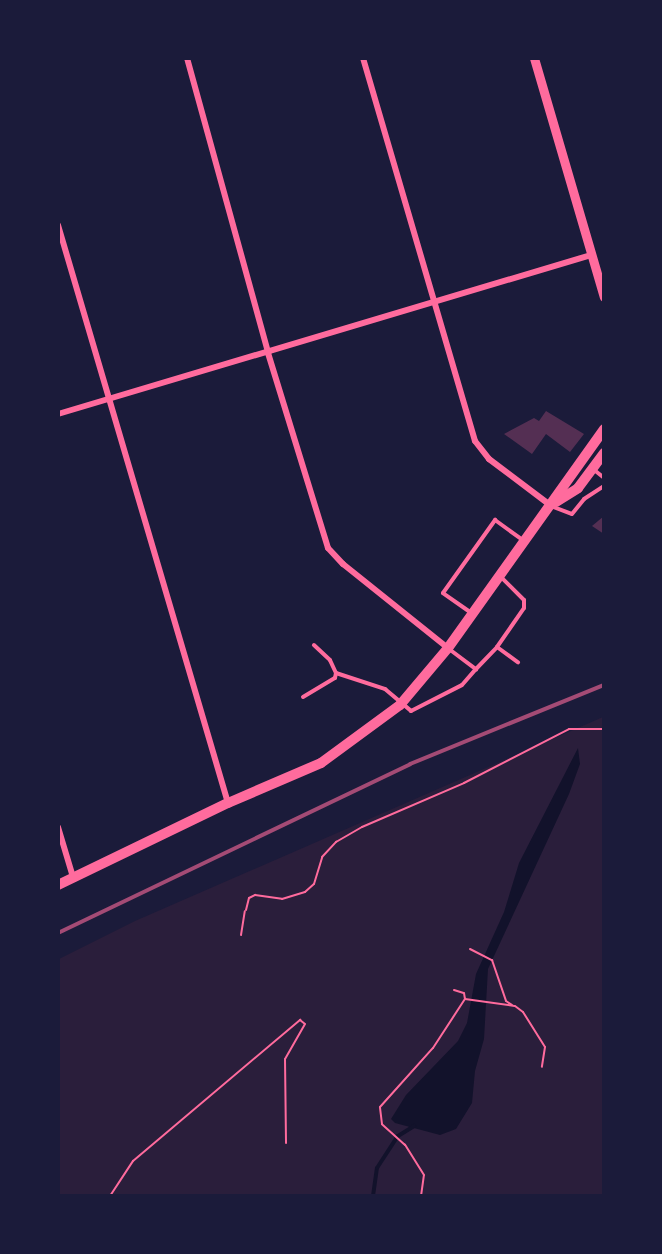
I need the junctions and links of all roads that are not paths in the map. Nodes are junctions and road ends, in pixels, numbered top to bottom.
1 (186, 58) edge
2 (363, 58) edge
3 (534, 58) edge
4 (58, 225) edge
5 (591, 255) junction
6 (603, 297) edge
7 (433, 302) junction
8 (268, 353) junction
9 (109, 400) junction
10 (58, 414) edge
11 (603, 429) edge
12 (603, 453) edge
13 (592, 469) junction
14 (603, 478) edge
15 (603, 486) edge
16 (550, 506) junction
17 (525, 541) junction
18 (500, 577) junction
19 (473, 614) junction
20 (314, 645) dead end
21 (496, 647) junction
22 (448, 648) junction
23 (518, 662) dead end
24 (476, 669) junction
25 (336, 673) junction
26 (303, 697) dead end
27 (402, 702) junction
28 (228, 803) junction
29 (58, 826) edge
30 (73, 877) junction
31 (58, 885) edge

1 - 8 street
2 - 7 street
3 - 5 street
4 - 9 street
5 - 6 street
5 - 7 street
7 - 8 street
7 - 16 street
8 - 9 street
8 - 22 street
9 - 10 street
9 - 28 street
11 - 16 main road
12 - 13 main road
13 - 14 lane
13 - 16 main road
15 - 16 lane
16 - 17 main road
17 - 18 main road
17 - 19 lane
18 - 19 main road
18 - 21 lane
19 - 22 main road
20 - 25 lane
21 - 23 lane
21 - 24 lane
22 - 24 lane
22 - 27 main road
24 - 27 lane
25 - 26 lane
25 - 27 lane
27 - 28 main road
28 - 30 main road
29 - 30 street
30 - 31 main road

